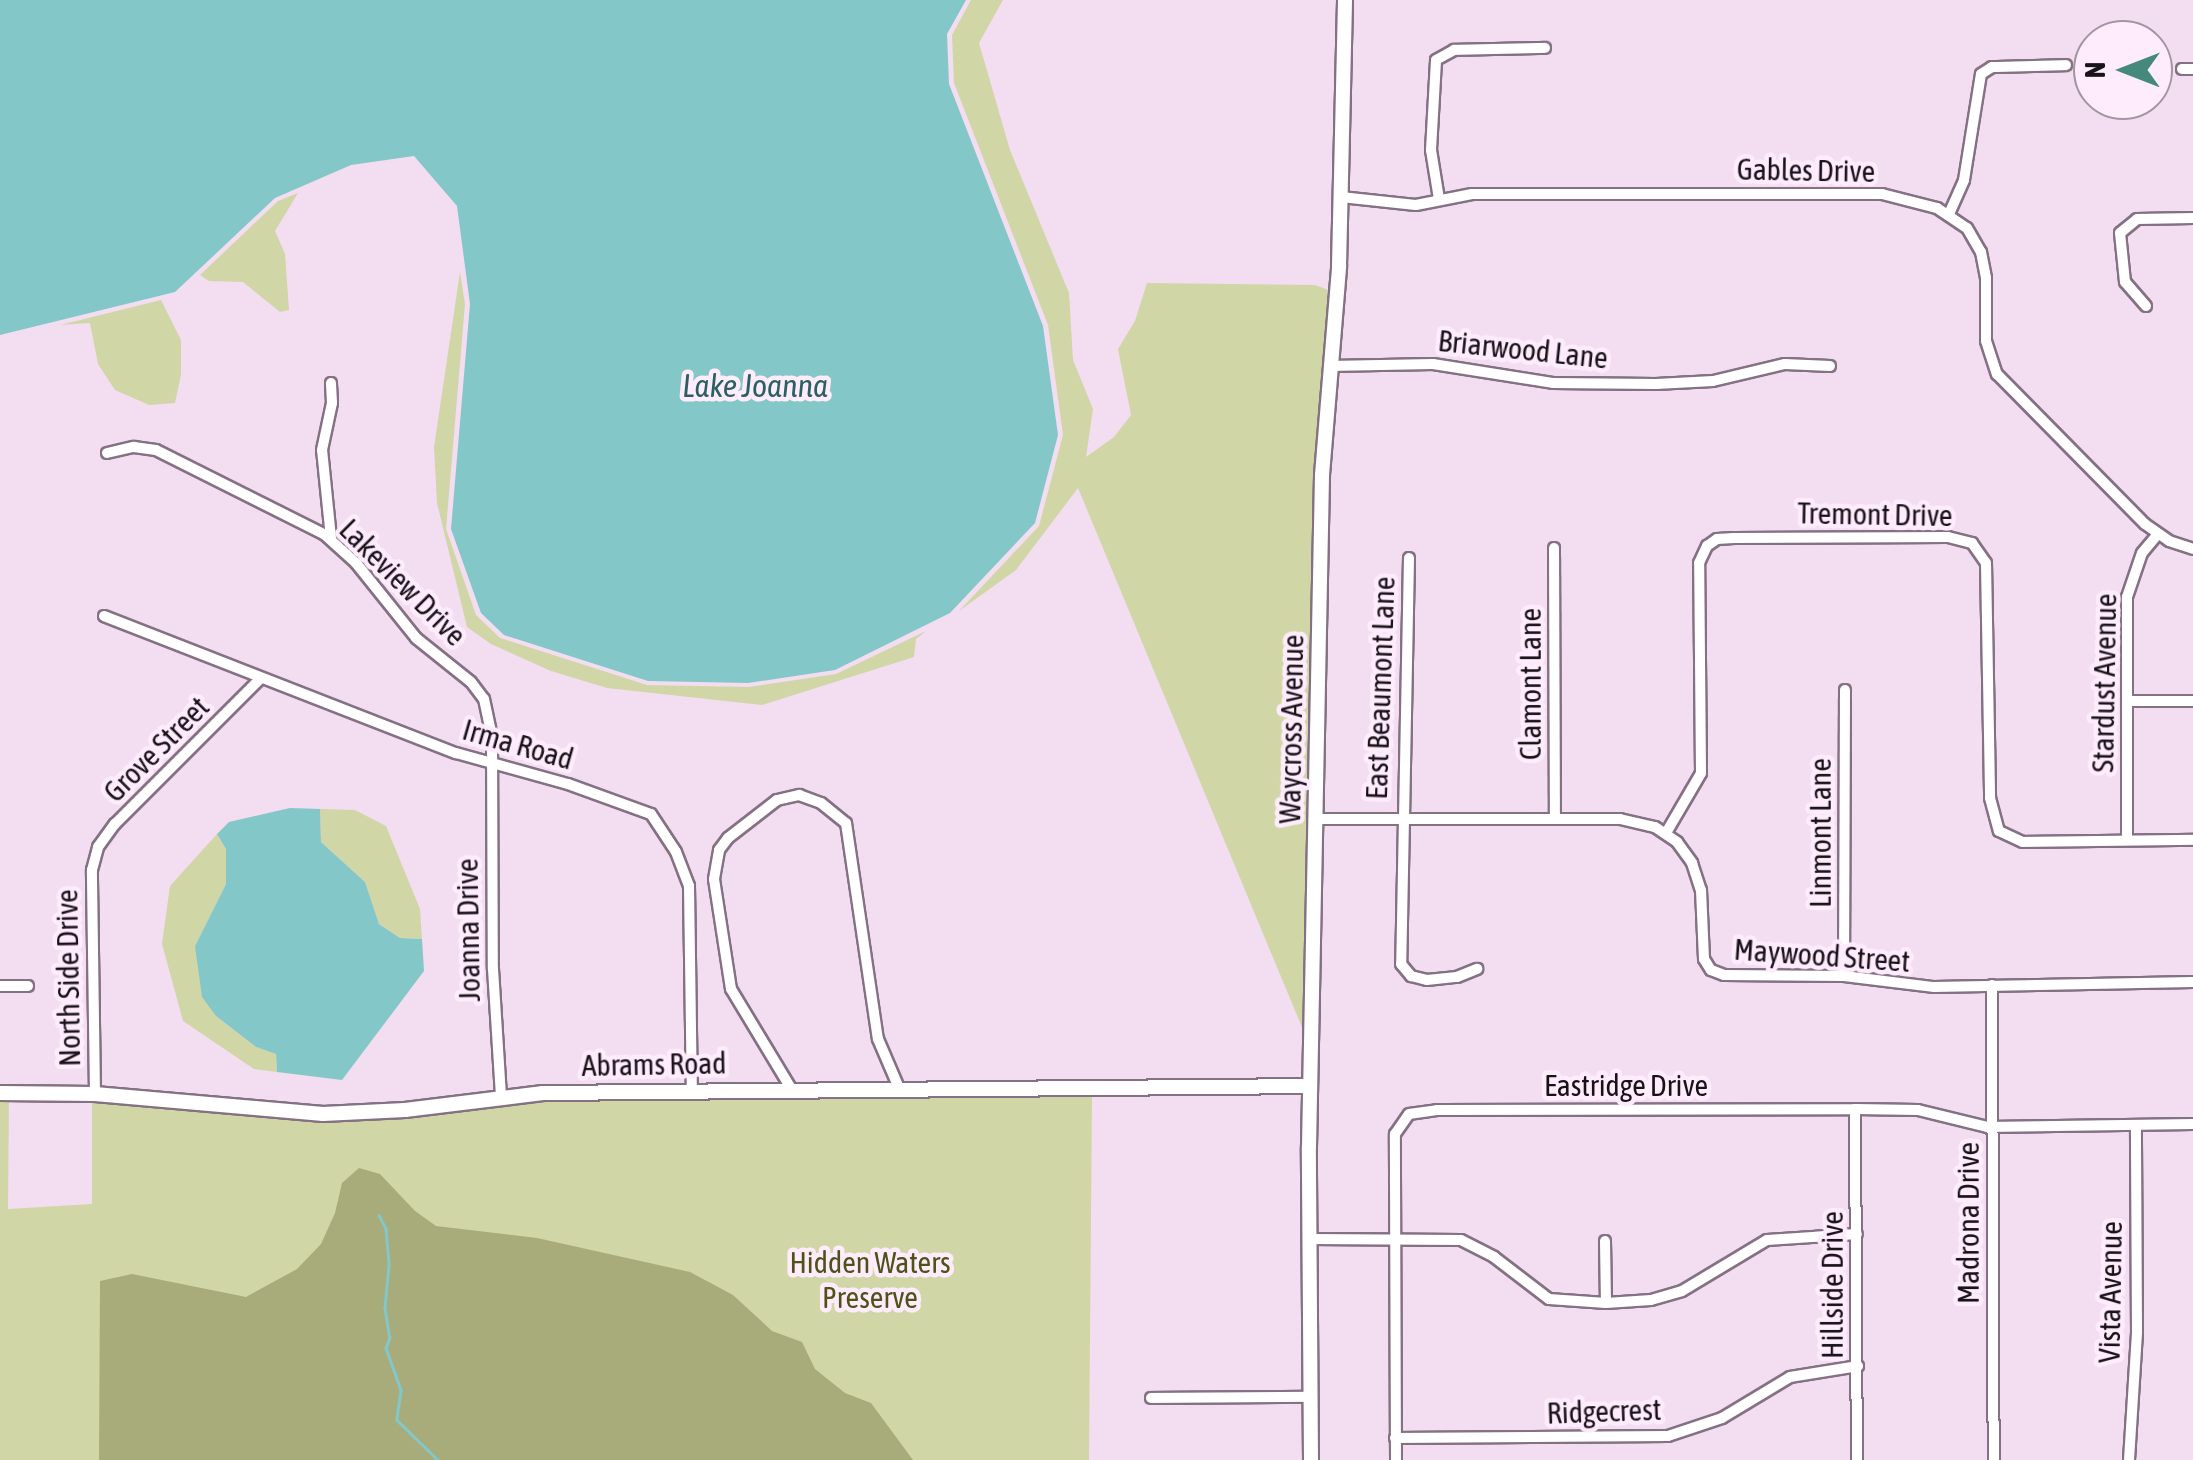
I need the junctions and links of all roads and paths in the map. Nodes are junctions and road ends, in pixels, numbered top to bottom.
1 (1346, 0) edge
2 (1545, 48) dead end
3 (2066, 66) dead end
4 (1340, 197) junction
5 (1439, 199) junction
6 (1949, 214) junction
7 (2193, 218) edge
8 (2146, 306) dead end
9 (1329, 366) junction
10 (1830, 366) dead end
11 (331, 383) dead end
12 (107, 453) dead end
13 (2158, 534) junction
14 (331, 539) junction
15 (1554, 548) dead end
16 (2193, 549) edge
17 (1409, 558) dead end
18 (104, 616) dead end
19 (261, 678) junction
20 (1845, 690) dead end
21 (2128, 700) junction
22 (2193, 701) edge
23 (491, 764) junction
24 (1316, 819) junction
25 (1402, 820) junction
26 (1555, 820) junction
27 (1666, 833) junction
28 (2127, 840) junction
29 (2193, 840) edge
30 (93, 861) joint
31 (1477, 969) dead end
32 (1844, 976) junction
33 (2193, 982) edge
34 (1992, 985) junction
35 (0, 986) edge
36 (28, 986) dead end
37 (1310, 1086) junction
38 (900, 1088) junction
39 (792, 1090) junction
40 (692, 1091) junction
41 (0, 1093) edge
42 (95, 1094) junction
43 (501, 1095) junction
44 (1855, 1109) junction
45 (2193, 1124) edge
46 (2136, 1125) junction
47 (1992, 1127) junction
48 (1857, 1234) junction
49 (1394, 1238) junction
50 (1310, 1239) junction
51 (1604, 1240) dead end
52 (1606, 1303) junction
53 (1858, 1366) junction
54 (1310, 1397) junction
55 (1151, 1398) dead end
56 (1396, 1438) junction
57 (2127, 1459) edge
58 (1311, 1460) edge
59 (1396, 1460) edge
60 (1857, 1460) edge
61 (1994, 1460) edge

1 - 4 street, Waycross Avenue
2 - 5 street
3 - 6 street
4 - 5 street, Gables Drive
4 - 9 street, Waycross Avenue
5 - 6 street, Gables Drive
6 - 13 street
7 - 8 street
9 - 10 street, Briarwood Lane
9 - 24 street, Waycross Avenue
11 - 14 street
12 - 14 street, Lakeview Drive
13 - 16 street
13 - 21 street, Stardust Avenue
14 - 23 street, Lakeview Drive
15 - 26 street, Clamont Lane
17 - 25 street, East Beaumont Lane
18 - 19 street, Irma Road
19 - 23 street, Irma Road
19 - 30 street, Grove Street
20 - 32 street, Linmont Lane
21 - 22 street
21 - 28 street, Stardust Avenue
23 - 40 street, Irma Road
23 - 43 street, Joanna Drive
24 - 25 street
24 - 37 street, Waycross Avenue
25 - 26 street
25 - 31 street, East Beaumont Lane
26 - 27 street
27 - 28 street, Tremont Drive
27 - 32 street, Maywood Street
28 - 29 street, Tremont Drive
30 - 42 street, North Side Drive
32 - 34 street, Maywood Street
33 - 34 street, Maywood Street
34 - 47 street, Madrona Drive
35 - 36 street
37 - 38 street, Abrams Road
37 - 50 street, Waycross Avenue
38 - 39 street, Abrams Road
38 - 39 street
39 - 40 street, Abrams Road
40 - 43 street, Abrams Road
41 - 42 street, Abrams Road
42 - 43 street, Abrams Road
44 - 47 street, Eastridge Drive
44 - 48 street, Hillside Drive
44 - 49 street, Eastridge Drive
45 - 46 street, Eastridge Drive
46 - 47 street, Eastridge Drive
46 - 57 street, Vista Avenue
47 - 61 street, Madrona Drive
48 - 52 street
48 - 53 street, Hillside Drive
49 - 50 street
49 - 52 street
49 - 56 street, Eastridge Drive
50 - 54 street, Waycross Avenue
51 - 52 street
53 - 56 street, Ridgecrest
53 - 60 street, Hillside Drive
54 - 55 street
54 - 58 street, Waycross Avenue
56 - 59 street, Eastridge Drive

